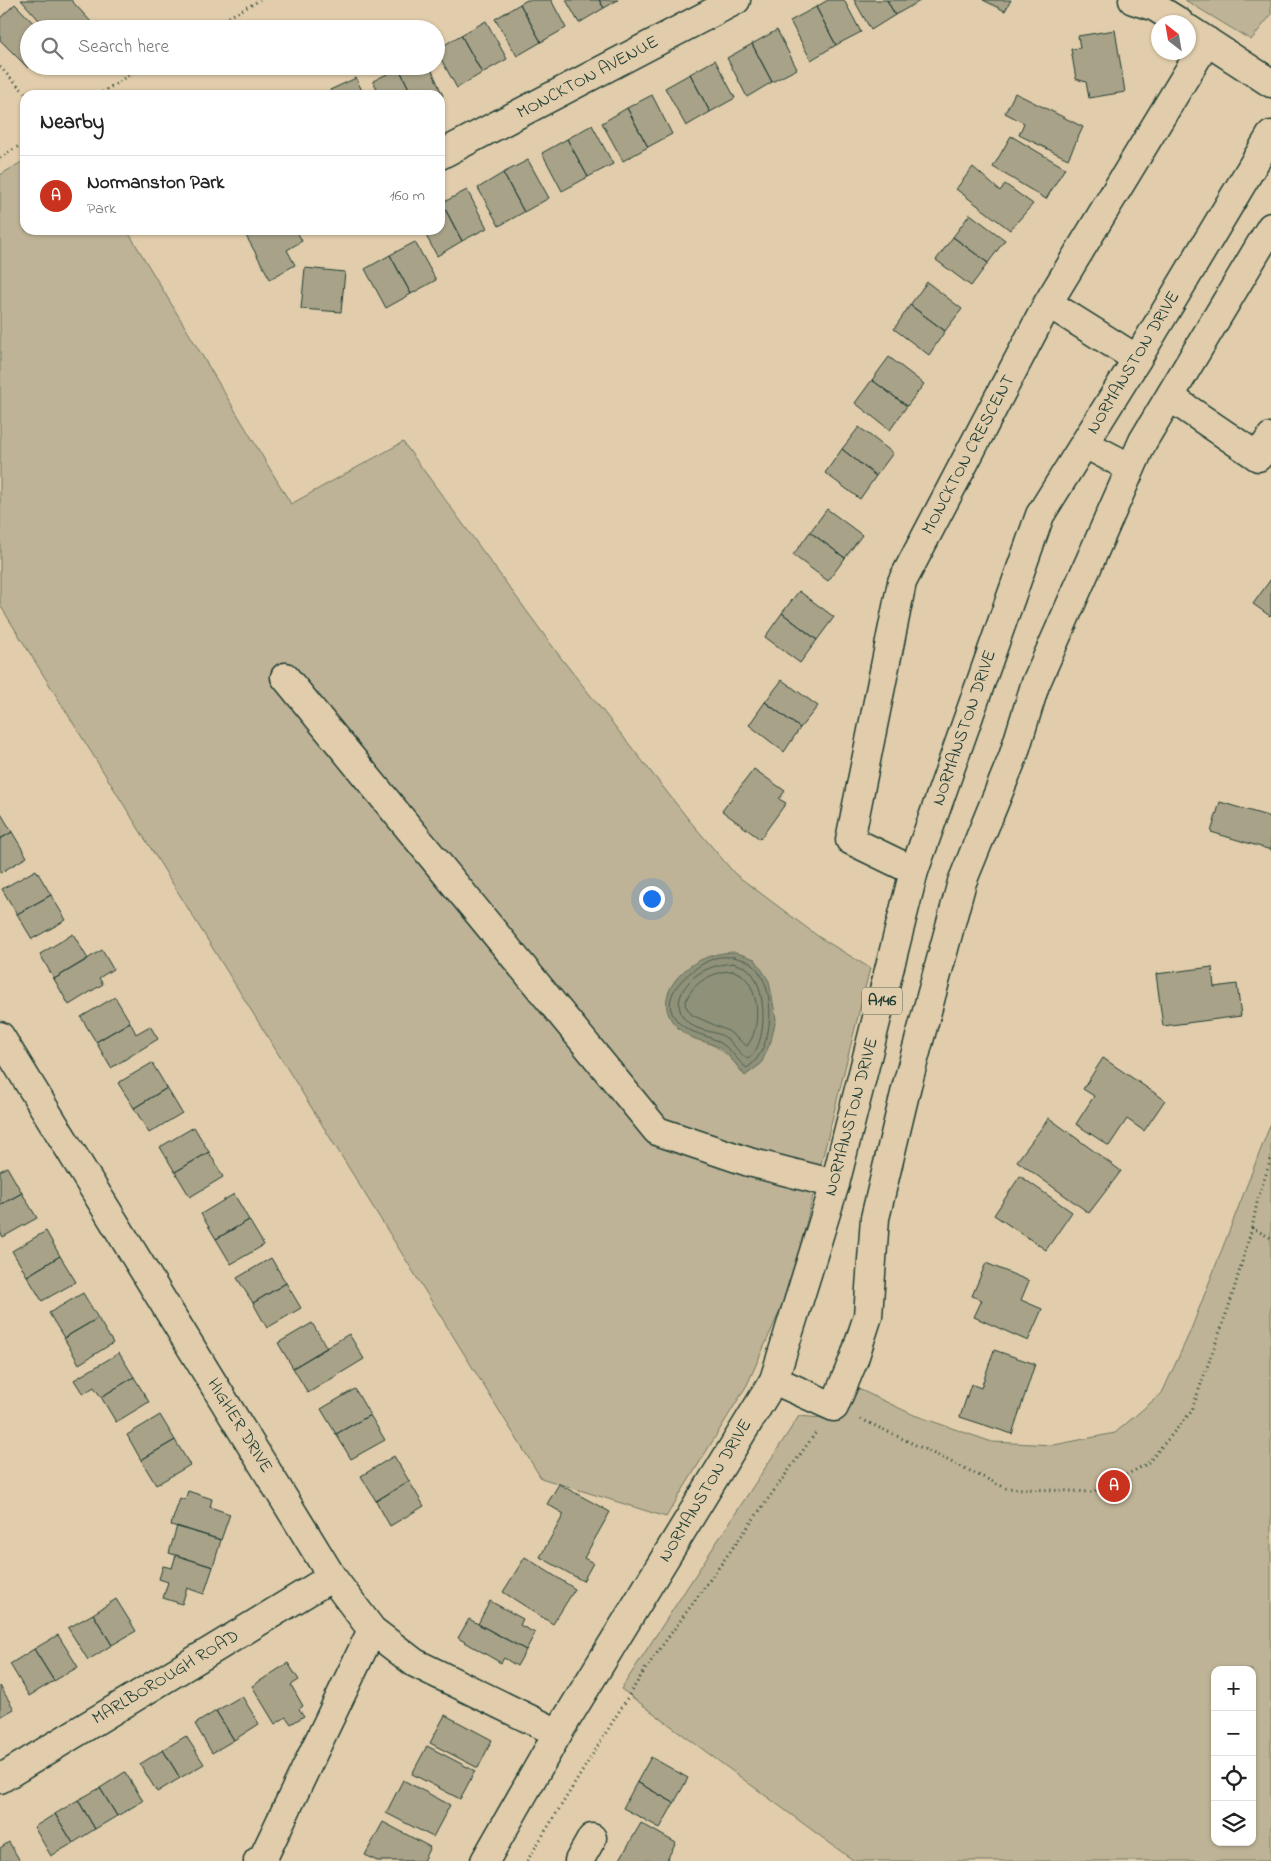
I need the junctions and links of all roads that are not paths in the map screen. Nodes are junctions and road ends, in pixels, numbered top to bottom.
1 (736, 0) edge
2 (1133, 0) edge
3 (1168, 15) edge
4 (1198, 35) edge
5 (1271, 84) edge
6 (1271, 135) edge
7 (445, 153) edge
8 (1271, 228) edge
9 (1048, 303) junction
10 (1137, 360) junction
11 (1170, 397) junction
12 (1271, 437) edge
13 (1085, 444) junction
14 (1131, 468) junction
15 (285, 677) dead end
16 (914, 871) junction
17 (0, 1036) edge
18 (835, 1184) junction
19 (774, 1380) junction
20 (332, 1576) junction
21 (372, 1630) junction
22 (558, 1733) junction
23 (0, 1779) edge
24 (258, 1861) edge
25 (485, 1861) edge

1 - 7 main road, MONCKTON AVENUE
2 - 3 main road
4 - 5 main road
4 - 9 main road, MONCKTON CRESCENT
6 - 10 main road, NORMANSTON DRIVE / A146
8 - 11 main road
9 - 10 main road
9 - 16 main road, MONCKTON CRESCENT
10 - 13 main road, NORMANSTON DRIVE / A146
11 - 12 main road
11 - 14 main road
13 - 14 main road
13 - 16 main road, NORMANSTON DRIVE / A146
14 - 19 main road
15 - 18 main road
16 - 18 main road, NORMANSTON DRIVE / A146
17 - 20 main road, HIGHER DRIVE
18 - 19 main road, NORMANSTON DRIVE / A146
19 - 22 main road, NORMANSTON DRIVE / A146
20 - 21 main road, HIGHER DRIVE
20 - 23 main road, MARLBOROUGH ROAD
21 - 22 main road, HIGHER DRIVE
21 - 24 main road
22 - 25 main road, NORMANSTON DRIVE / A146

